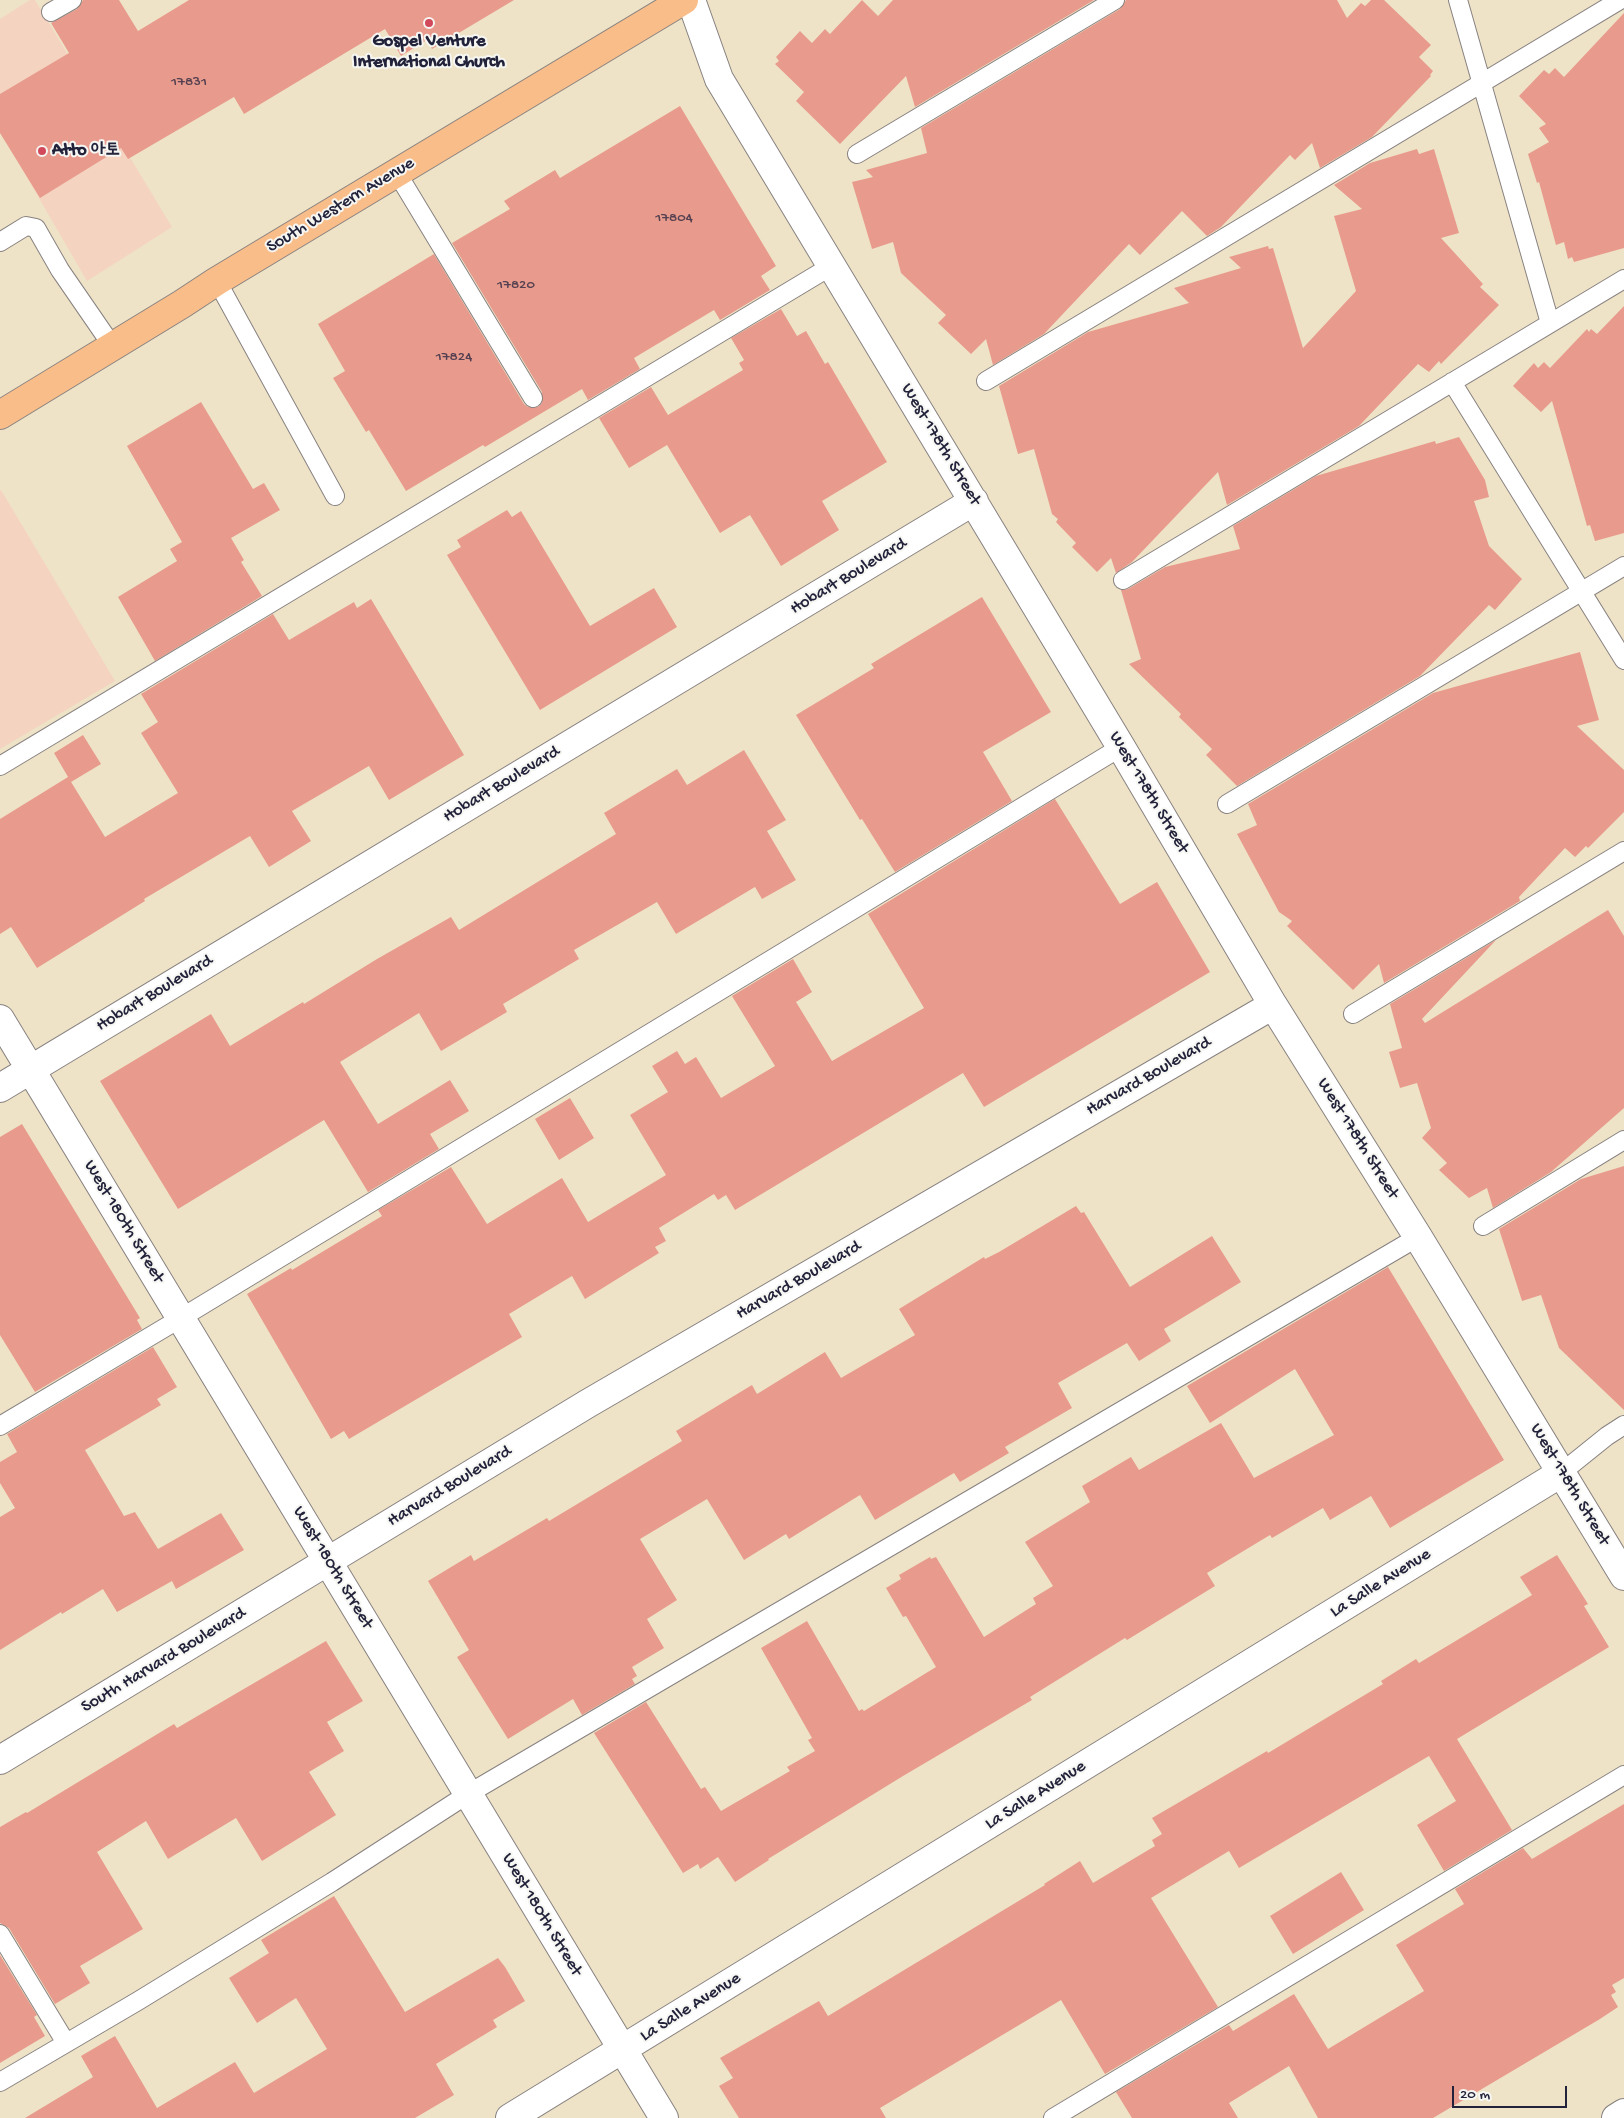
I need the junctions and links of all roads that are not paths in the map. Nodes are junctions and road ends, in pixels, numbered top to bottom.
1 (72, 0) edge
2 (684, 0) edge
3 (691, 0) edge
4 (1114, 0) edge
5 (1458, 0) edge
6 (1620, 0) edge
7 (51, 12) dead end
8 (1482, 83) junction
9 (857, 154) dead end
10 (397, 173) junction
11 (0, 242) edge
12 (833, 265) junction
13 (1624, 279) edge
14 (217, 281) junction
15 (1550, 323) junction
16 (113, 346) junction
17 (986, 381) dead end
18 (1452, 382) junction
19 (533, 398) dead end
20 (0, 415) edge
21 (335, 496) dead end
22 (974, 502) junction
23 (1624, 566) edge
24 (1123, 580) dead end
25 (1582, 591) junction
26 (1624, 660) edge
27 (1121, 747) junction
28 (0, 766) edge
29 (1227, 804) dead end
30 (1624, 851) edge
31 (1273, 1005) junction
32 (1353, 1014) dead end
33 (0, 1019) edge
34 (30, 1069) junction
35 (0, 1088) edge
36 (1624, 1140) edge
37 (1483, 1226) dead end
38 (1418, 1236) junction
39 (181, 1318) junction
40 (1624, 1425) edge
41 (0, 1426) edge
42 (1561, 1473) junction
43 (328, 1562) junction
44 (1624, 1576) edge
45 (0, 1760) edge
46 (1624, 1775) edge
47 (468, 1794) junction
48 (0, 1934) edge
49 (66, 2043) junction
50 (623, 2050) junction
51 (0, 2082) edge
52 (1624, 2113) edge
53 (510, 2118) edge
54 (664, 2118) edge
55 (1053, 2118) edge
56 (1616, 2118) edge

1 - 7 lane
2 - 10 main road, South Western Avenue
3 - 12 street, West 178th Street
4 - 9 lane
5 - 8 lane
6 - 8 lane
8 - 15 lane
8 - 17 lane
10 - 14 main road, South Western Avenue
10 - 19 lane
11 - 16 lane
12 - 22 street, West 178th Street
12 - 28 lane
13 - 15 lane
14 - 16 main road, South Western Avenue
14 - 21 lane
15 - 18 lane
16 - 20 main road, South Western Avenue
18 - 24 lane
18 - 25 lane
22 - 27 street, West 178th Street
22 - 34 street, Hobart Boulevard
23 - 25 lane
25 - 26 lane
25 - 29 lane
27 - 31 street, West 178th Street
27 - 39 lane
30 - 32 lane
31 - 38 street, West 178th Street
31 - 43 street, Harvard Boulevard
33 - 34 street, West 180th Street
34 - 35 street, Hobart Boulevard
34 - 39 street, West 180th Street
36 - 37 lane
38 - 42 street, West 178th Street
38 - 47 lane
39 - 41 lane
39 - 43 street, West 180th Street
40 - 42 lane
42 - 44 street, West 178th Street
42 - 50 street, La Salle Avenue
43 - 45 street, South Harvard Boulevard
43 - 47 street, West 180th Street
46 - 55 lane
47 - 49 lane
47 - 50 street, West 180th Street
48 - 49 lane
49 - 51 lane
50 - 53 street, La Salle Avenue
50 - 54 street, West 180th Street
52 - 56 street

